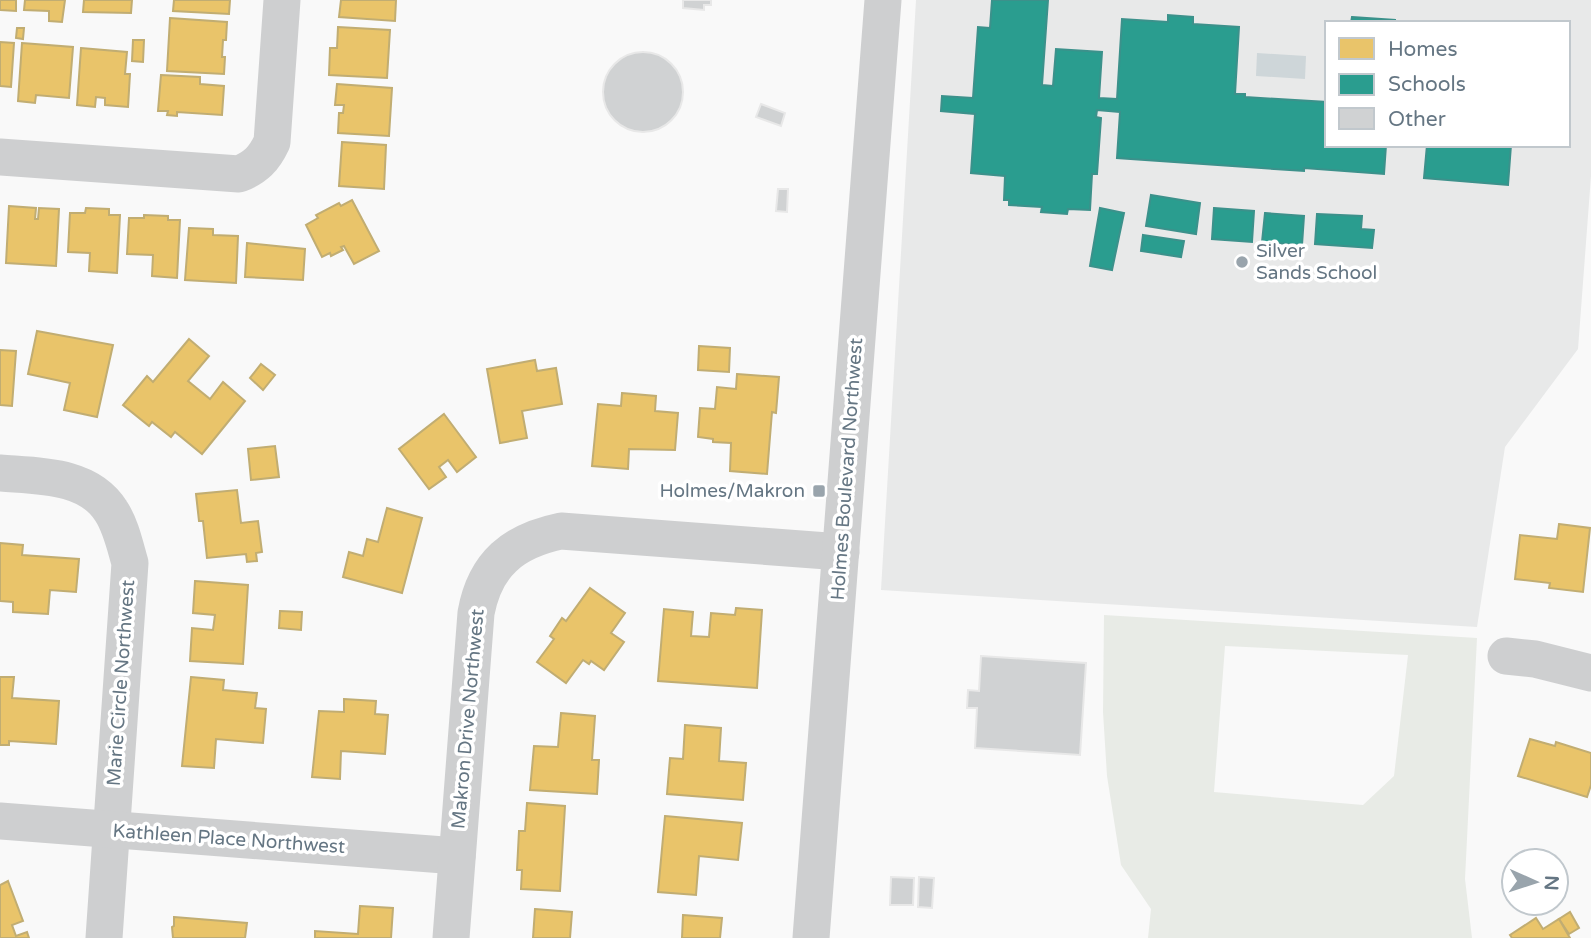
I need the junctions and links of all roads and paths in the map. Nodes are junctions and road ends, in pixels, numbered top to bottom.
1 (282, 0) edge
2 (883, 0) edge
3 (0, 157) edge
4 (0, 473) edge
5 (841, 552) junction
6 (1506, 656) dead end
7 (1591, 673) edge
8 (0, 821) edge
9 (110, 830) junction
10 (457, 856) junction
11 (104, 938) edge
12 (451, 938) edge
13 (811, 938) edge

1 - 3 street
2 - 5 street, Holmes Boulevard Northwest
4 - 9 street, Marie Circle Northwest
5 - 10 street, Makron Drive Northwest
5 - 13 street, Holmes Boulevard Northwest
6 - 7 street
8 - 9 street, Kathleen Place Northwest
9 - 10 street, Kathleen Place Northwest
9 - 11 street, Marie Circle Northwest
10 - 12 street, Makron Drive Northwest

